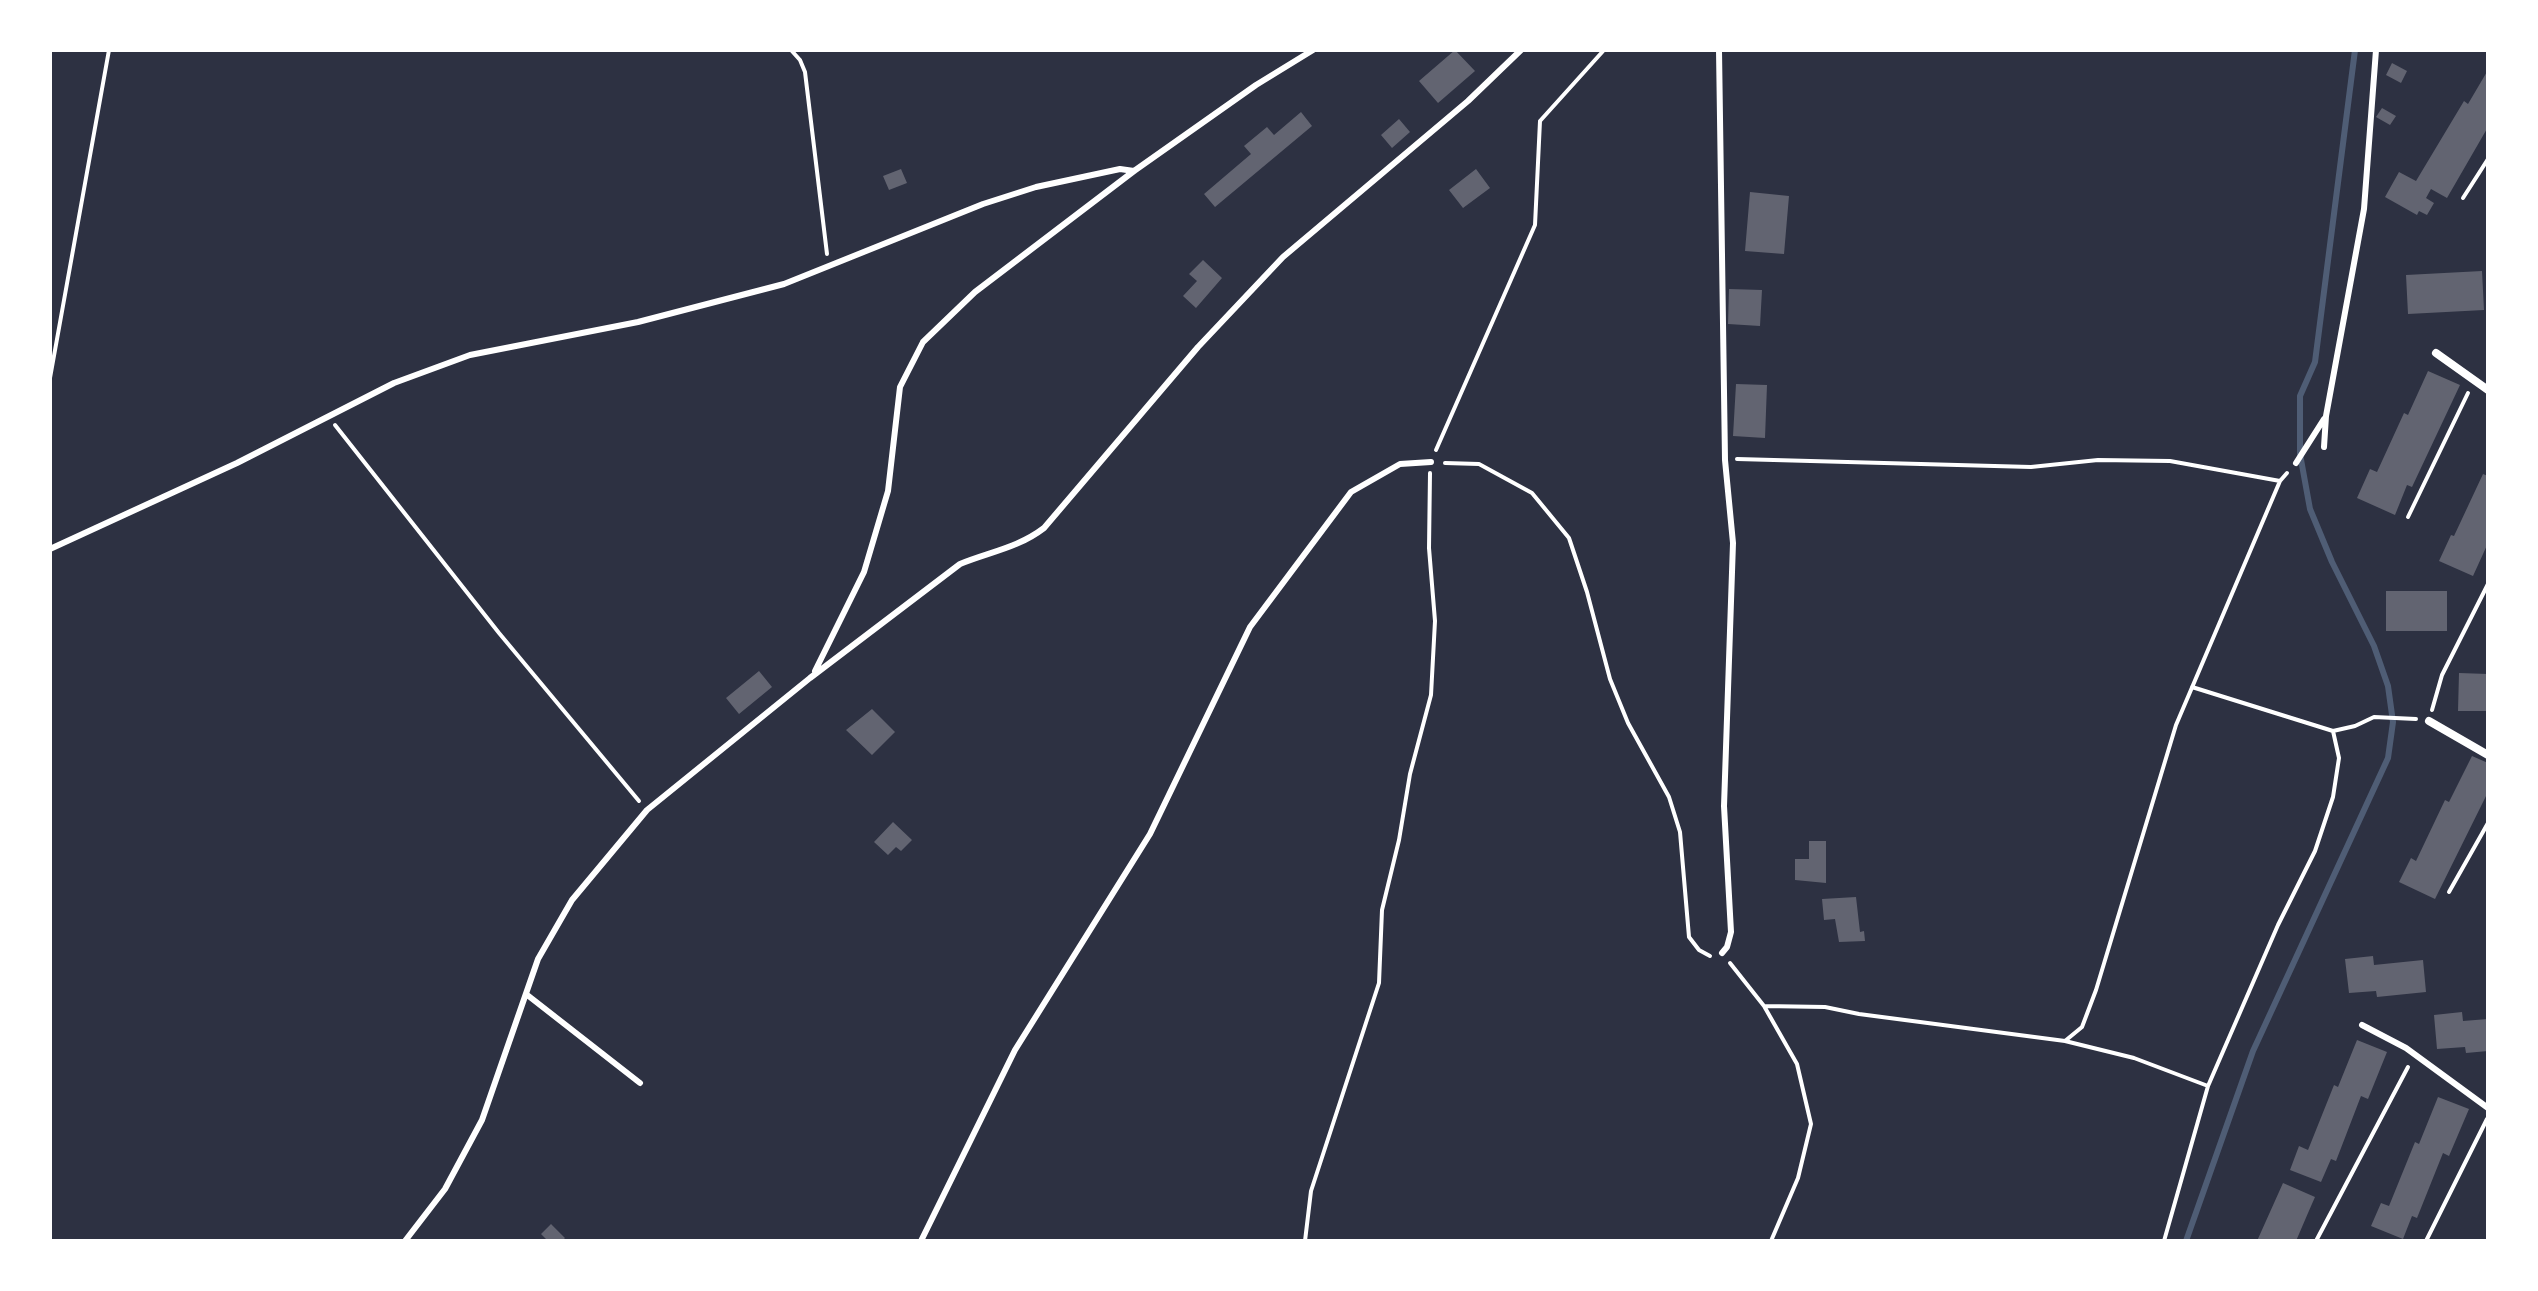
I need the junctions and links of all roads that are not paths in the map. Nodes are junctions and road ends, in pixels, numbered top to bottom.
1 (1313, 50) edge
2 (1521, 50) edge
3 (1719, 50) edge
4 (2376, 50) edge
5 (1134, 171) junction
6 (2436, 353) dead end
7 (2488, 390) edge
8 (2326, 416) junction
9 (2324, 447) dead end
10 (1431, 462) road end
11 (2296, 463) road end
12 (50, 549) edge
13 (810, 678) junction
14 (2429, 721) road end
15 (2488, 755) edge
16 (1722, 953) road end
17 (526, 994) junction
18 (2362, 1025) dead end
19 (640, 1083) dead end
20 (2488, 1108) edge
21 (405, 1241) edge
22 (921, 1241) edge

1 - 5 lane
2 - 13 lane
3 - 16 lane
4 - 8 lane
5 - 12 lane
5 - 13 lane
6 - 7 street
8 - 9 lane
8 - 11 lane
10 - 22 lane
13 - 17 lane
14 - 15 street
17 - 19 lane
17 - 21 lane
18 - 20 lane

